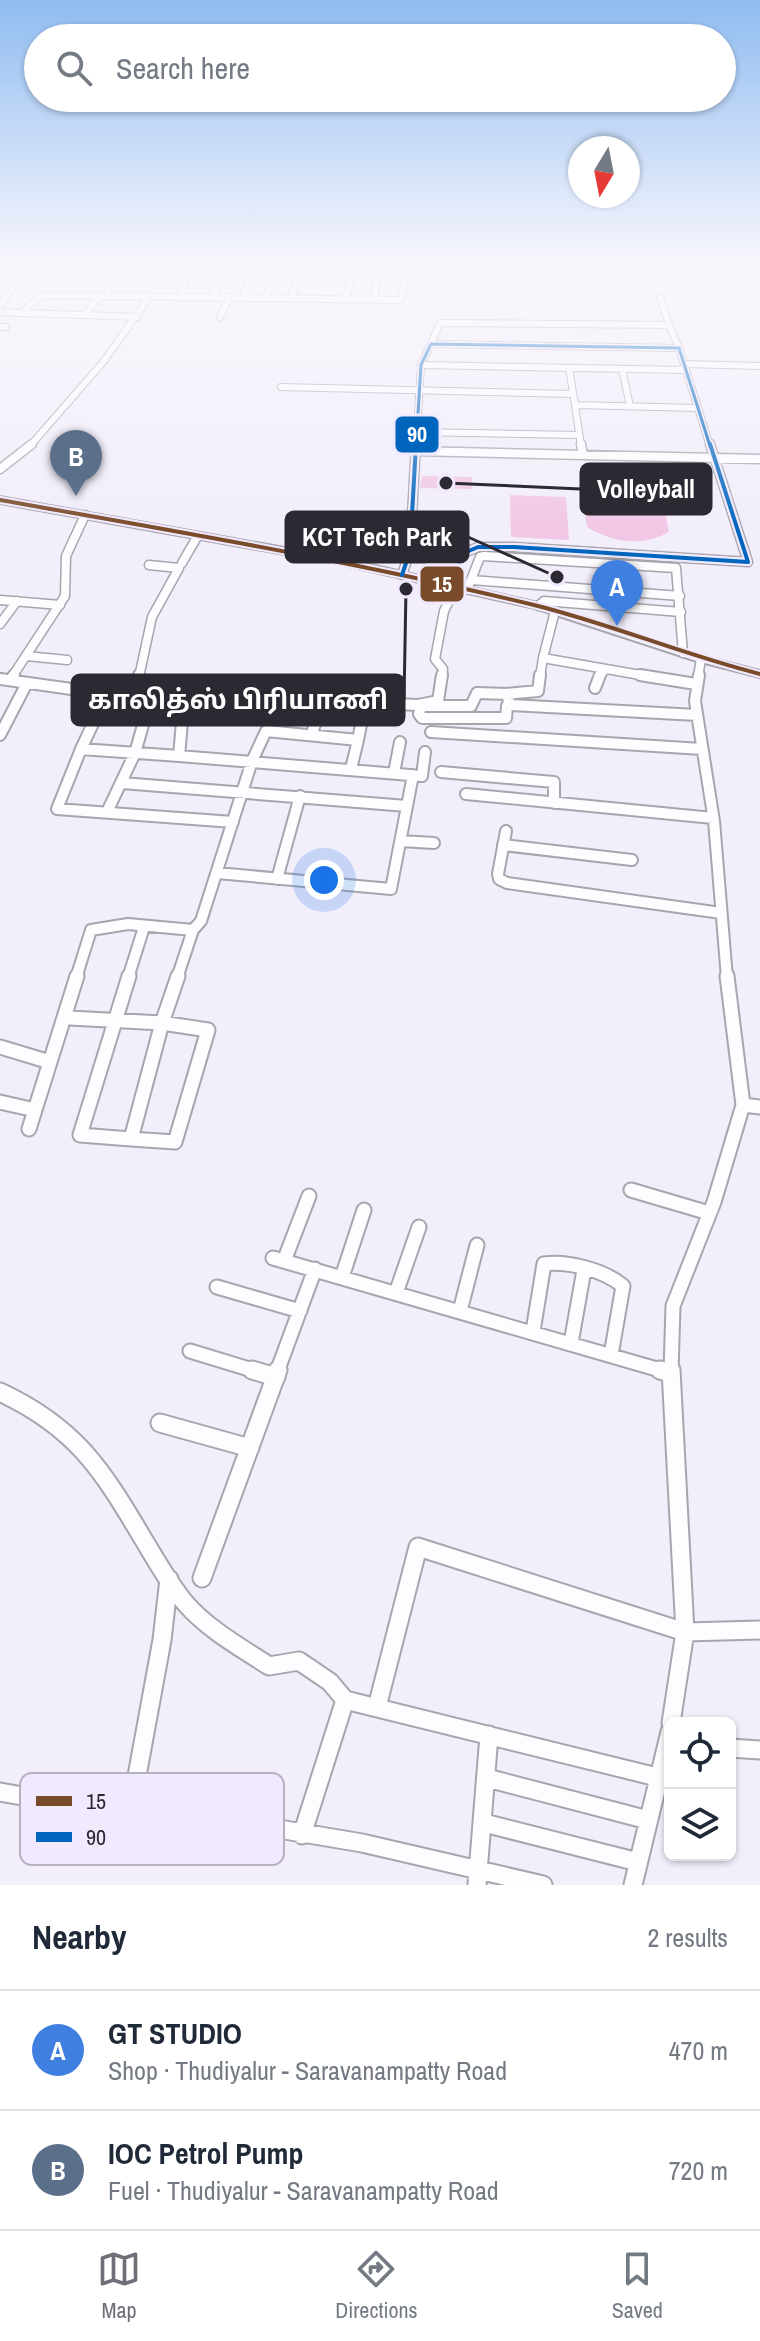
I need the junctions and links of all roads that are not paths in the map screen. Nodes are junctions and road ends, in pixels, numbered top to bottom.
1 (106, 356) edge
2 (425, 356) edge
3 (682, 356) edge
4 (421, 365) junction
5 (760, 366) edge
6 (685, 367) junction
7 (569, 368) junction
8 (622, 369) junction
9 (281, 387) dead end
10 (419, 392) junction
11 (573, 394) junction
12 (575, 405) junction
13 (630, 406) junction
14 (698, 408) junction
15 (416, 432) junction
16 (579, 435) junction
17 (414, 451) junction
18 (583, 455) junction
19 (715, 458) junction
20 (760, 459) edge
21 (2, 471) edge
22 (0, 500) edge
23 (85, 515) junction
24 (197, 537) junction
25 (410, 551) junction
26 (182, 563) dead end
27 (149, 565) dead end
28 (402, 575) junction
29 (470, 585) junction
30 (456, 587) junction
31 (680, 596) junction
32 (0, 600) edge
33 (17, 601) junction
34 (60, 605) junction
35 (538, 606) junction
36 (555, 611) junction
37 (681, 612) junction
38 (0, 624) edge
39 (683, 653) junction
40 (26, 656) junction
41 (543, 658) junction
42 (701, 659) junction
43 (67, 660) dead end
44 (605, 670) junction
45 (760, 674) edge
46 (5, 680) edge
47 (696, 684) junction
48 (26, 685) junction
49 (595, 688) dead end
50 (107, 694) junction
51 (506, 694) junction
52 (134, 697) junction
53 (151, 697) junction
54 (365, 704) junction
55 (509, 705) junction
56 (471, 706) junction
57 (697, 715) junction
58 (469, 720) junction
59 (313, 730) dead end
60 (431, 732) dead end
61 (0, 735) edge
62 (358, 740) junction
63 (400, 742) dead end
64 (81, 749) junction
65 (702, 749) junction
66 (425, 752) dead end
67 (135, 753) junction
68 (179, 756) junction
69 (252, 761) junction
70 (351, 769) junction
71 (441, 772) dead end
72 (394, 773) junction
73 (413, 775) junction
74 (122, 783) junction
75 (243, 791) junction
76 (466, 794) dead end
77 (300, 796) junction
78 (554, 803) junction
79 (407, 806) junction
80 (107, 812) junction
81 (713, 818) junction
82 (233, 822) junction
83 (506, 831) dead end
84 (401, 841) junction
85 (434, 843) dead end
86 (503, 845) junction
87 (632, 860) dead end
88 (217, 873) junction
89 (277, 879) junction
90 (721, 913) junction
91 (144, 927) junction
92 (193, 930) junction
93 (70, 1018) dead end
94 (115, 1020) junction
95 (162, 1023) junction
96 (0, 1047) edge
97 (50, 1062) junction
98 (0, 1102) edge
99 (743, 1105) junction
100 (760, 1107) edge
101 (35, 1110) junction
102 (29, 1129) dead end
103 (131, 1139) junction
104 (631, 1190) dead end
105 (309, 1196) dead end
106 (364, 1210) dead end
107 (709, 1213) junction
108 (419, 1227) dead end
109 (477, 1245) dead end
110 (315, 1269) junction
111 (584, 1270) junction
112 (342, 1277) junction
113 (217, 1287) dead end
114 (396, 1293) junction
115 (300, 1311) junction
116 (460, 1311) junction
117 (533, 1331) junction
118 (571, 1343) junction
119 (190, 1351) dead end
120 (611, 1355) junction
121 (671, 1373) junction
122 (276, 1377) junction
123 (0, 1392) edge
124 (160, 1423) dead end
125 (250, 1448) junction
126 (202, 1578) dead end
127 (169, 1579) junction
128 (760, 1630) edge
129 (685, 1632) junction
130 (345, 1700) junction
131 (377, 1707) junction
132 (672, 1717) edge
133 (489, 1735) junction
134 (736, 1748) edge
135 (760, 1750) edge
136 (664, 1755) edge
137 (138, 1773) edge
138 (657, 1777) junction
139 (487, 1778) junction
140 (0, 1792) edge
141 (20, 1795) edge
142 (648, 1820) junction
143 (484, 1823) junction
144 (284, 1831) edge
145 (302, 1835) junction
146 (638, 1862) junction
147 (478, 1878) edge
148 (543, 1885) edge
149 (633, 1885) edge

1 - 21 street
2 - 4 street
3 - 6 street
4 - 7 street
4 - 10 street
5 - 6 street
6 - 8 street
6 - 14 street
7 - 8 street
7 - 11 street
8 - 13 street
9 - 10 street
10 - 11 street
10 - 15 street
11 - 12 street
12 - 13 street
12 - 16 street
13 - 14 street
14 - 19 street
15 - 16 street
15 - 17 street
16 - 18 street
17 - 18 street
17 - 25 street
18 - 19 street
19 - 20 street
19 - 25 street
22 - 23 main road
23 - 24 main road
23 - 34 street
24 - 26 street
24 - 28 main road
25 - 28 street
27 - 52 street
28 - 30 main road
29 - 30 main road
29 - 31 street
29 - 31 street
29 - 35 main road
30 - 54 street
31 - 37 street
32 - 33 street
33 - 34 street
33 - 38 street
34 - 40 street
35 - 36 main road
35 - 37 street
36 - 39 main road
36 - 41 street
37 - 39 street
39 - 42 main road
40 - 43 street
40 - 46 street
41 - 44 street
41 - 51 street
42 - 45 main road
42 - 47 street
44 - 47 street
44 - 49 street
46 - 48 street
47 - 57 street
48 - 50 street
48 - 61 street
50 - 52 street
50 - 64 street
51 - 55 street
51 - 56 street
52 - 53 street
53 - 67 street
53 - 68 street
54 - 59 street
54 - 62 street
55 - 57 street
55 - 58 street
56 - 58 street
56 - 58 street
57 - 65 street
60 - 65 street
62 - 69 street
62 - 70 street
63 - 72 street
64 - 67 street
64 - 80 street
65 - 81 street
66 - 73 street
67 - 68 street
67 - 74 street
68 - 69 street
69 - 70 street
69 - 75 street
70 - 72 street
71 - 78 street
72 - 73 street
73 - 79 street
74 - 75 street
74 - 80 street
75 - 77 street
75 - 82 street
76 - 78 street
77 - 79 street
77 - 89 street
78 - 81 street
79 - 84 street
80 - 82 street
81 - 90 street
82 - 88 street
83 - 86 street
84 - 85 street
84 - 89 street
86 - 87 street
86 - 90 street
88 - 89 street
88 - 92 street
90 - 99 street
91 - 92 street
91 - 94 street
91 - 97 street
92 - 95 street
93 - 94 street
94 - 95 street
94 - 103 street
95 - 103 street
95 - 103 street
96 - 97 street
97 - 101 street
98 - 101 street
99 - 100 street
99 - 107 street
101 - 102 street
104 - 107 street
105 - 110 street
106 - 112 street
107 - 121 street
108 - 114 street
109 - 116 street
110 - 112 street
110 - 115 street
111 - 117 street
111 - 118 street
111 - 120 street
112 - 114 street
113 - 115 street
114 - 116 street
115 - 122 street
116 - 117 street
117 - 118 street
118 - 120 street
119 - 122 street
120 - 121 street
121 - 129 street
122 - 125 street
123 - 127 street
124 - 125 street
125 - 126 street
127 - 130 street
127 - 137 street
128 - 129 street
129 - 131 street
129 - 132 street
130 - 131 street
130 - 145 street
131 - 133 street
133 - 138 street
133 - 139 street
134 - 135 street
136 - 138 street
138 - 142 street
139 - 142 street
139 - 143 street
140 - 141 street
142 - 146 street
143 - 146 street
143 - 147 street
144 - 145 street
145 - 147 street
146 - 149 street
147 - 148 street

